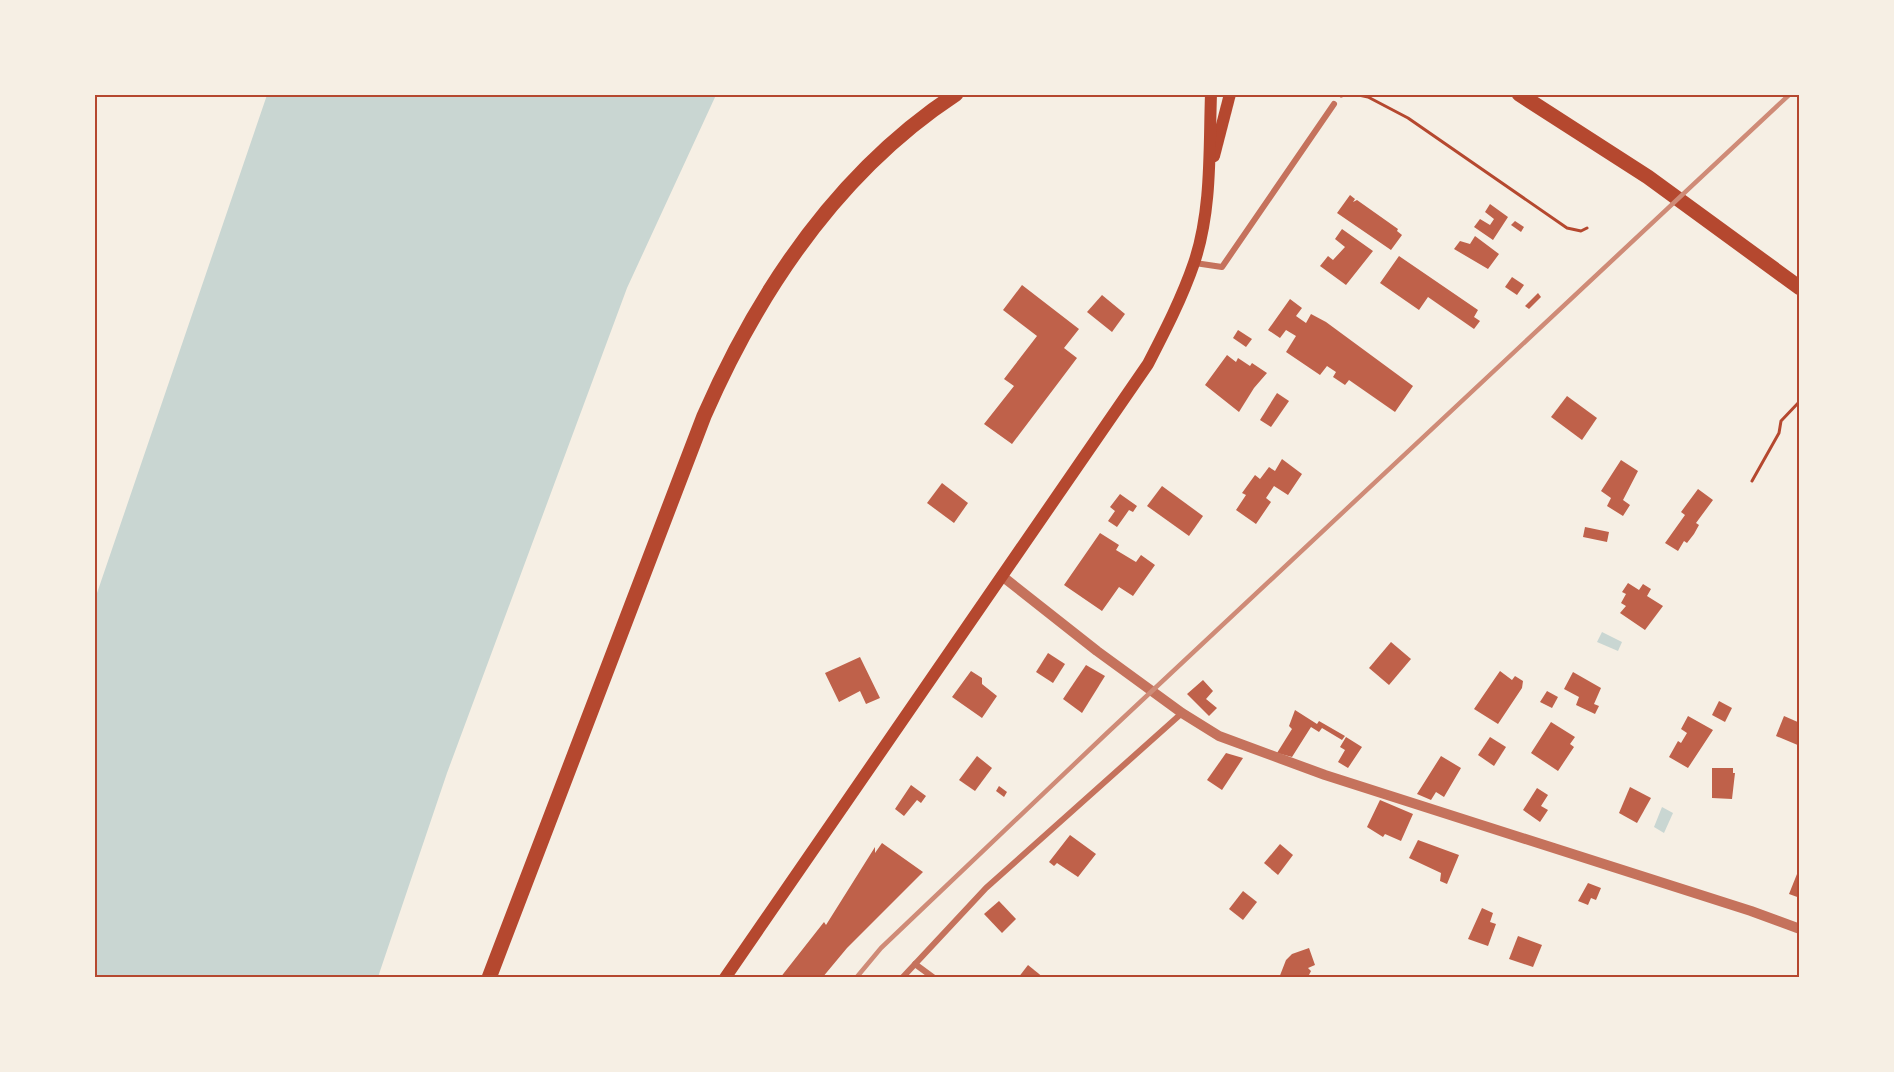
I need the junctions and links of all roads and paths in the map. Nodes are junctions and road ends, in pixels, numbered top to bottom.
1 (956, 94) edge
2 (1211, 94) edge
3 (1230, 94) edge
4 (1354, 94) edge
5 (1519, 94) edge
6 (1334, 104) dead end
7 (1209, 178) junction
8 (1587, 228) dead end
9 (1194, 262) junction
10 (1800, 288) edge
11 (1800, 401) edge
12 (1752, 480) dead end
13 (1002, 576) junction
14 (1182, 713) junction
15 (1800, 929) edge
16 (915, 964) junction
17 (489, 978) edge
18 (725, 978) edge
19 (902, 978) edge
20 (934, 978) edge

1 - 17 main road
2 - 7 main road
3 - 7 main road
4 - 8 path
5 - 10 main road
6 - 9 street
7 - 9 main road
9 - 13 main road
11 - 12 path
13 - 14 street
13 - 18 main road
14 - 15 street
14 - 16 street
16 - 19 street
16 - 20 street

